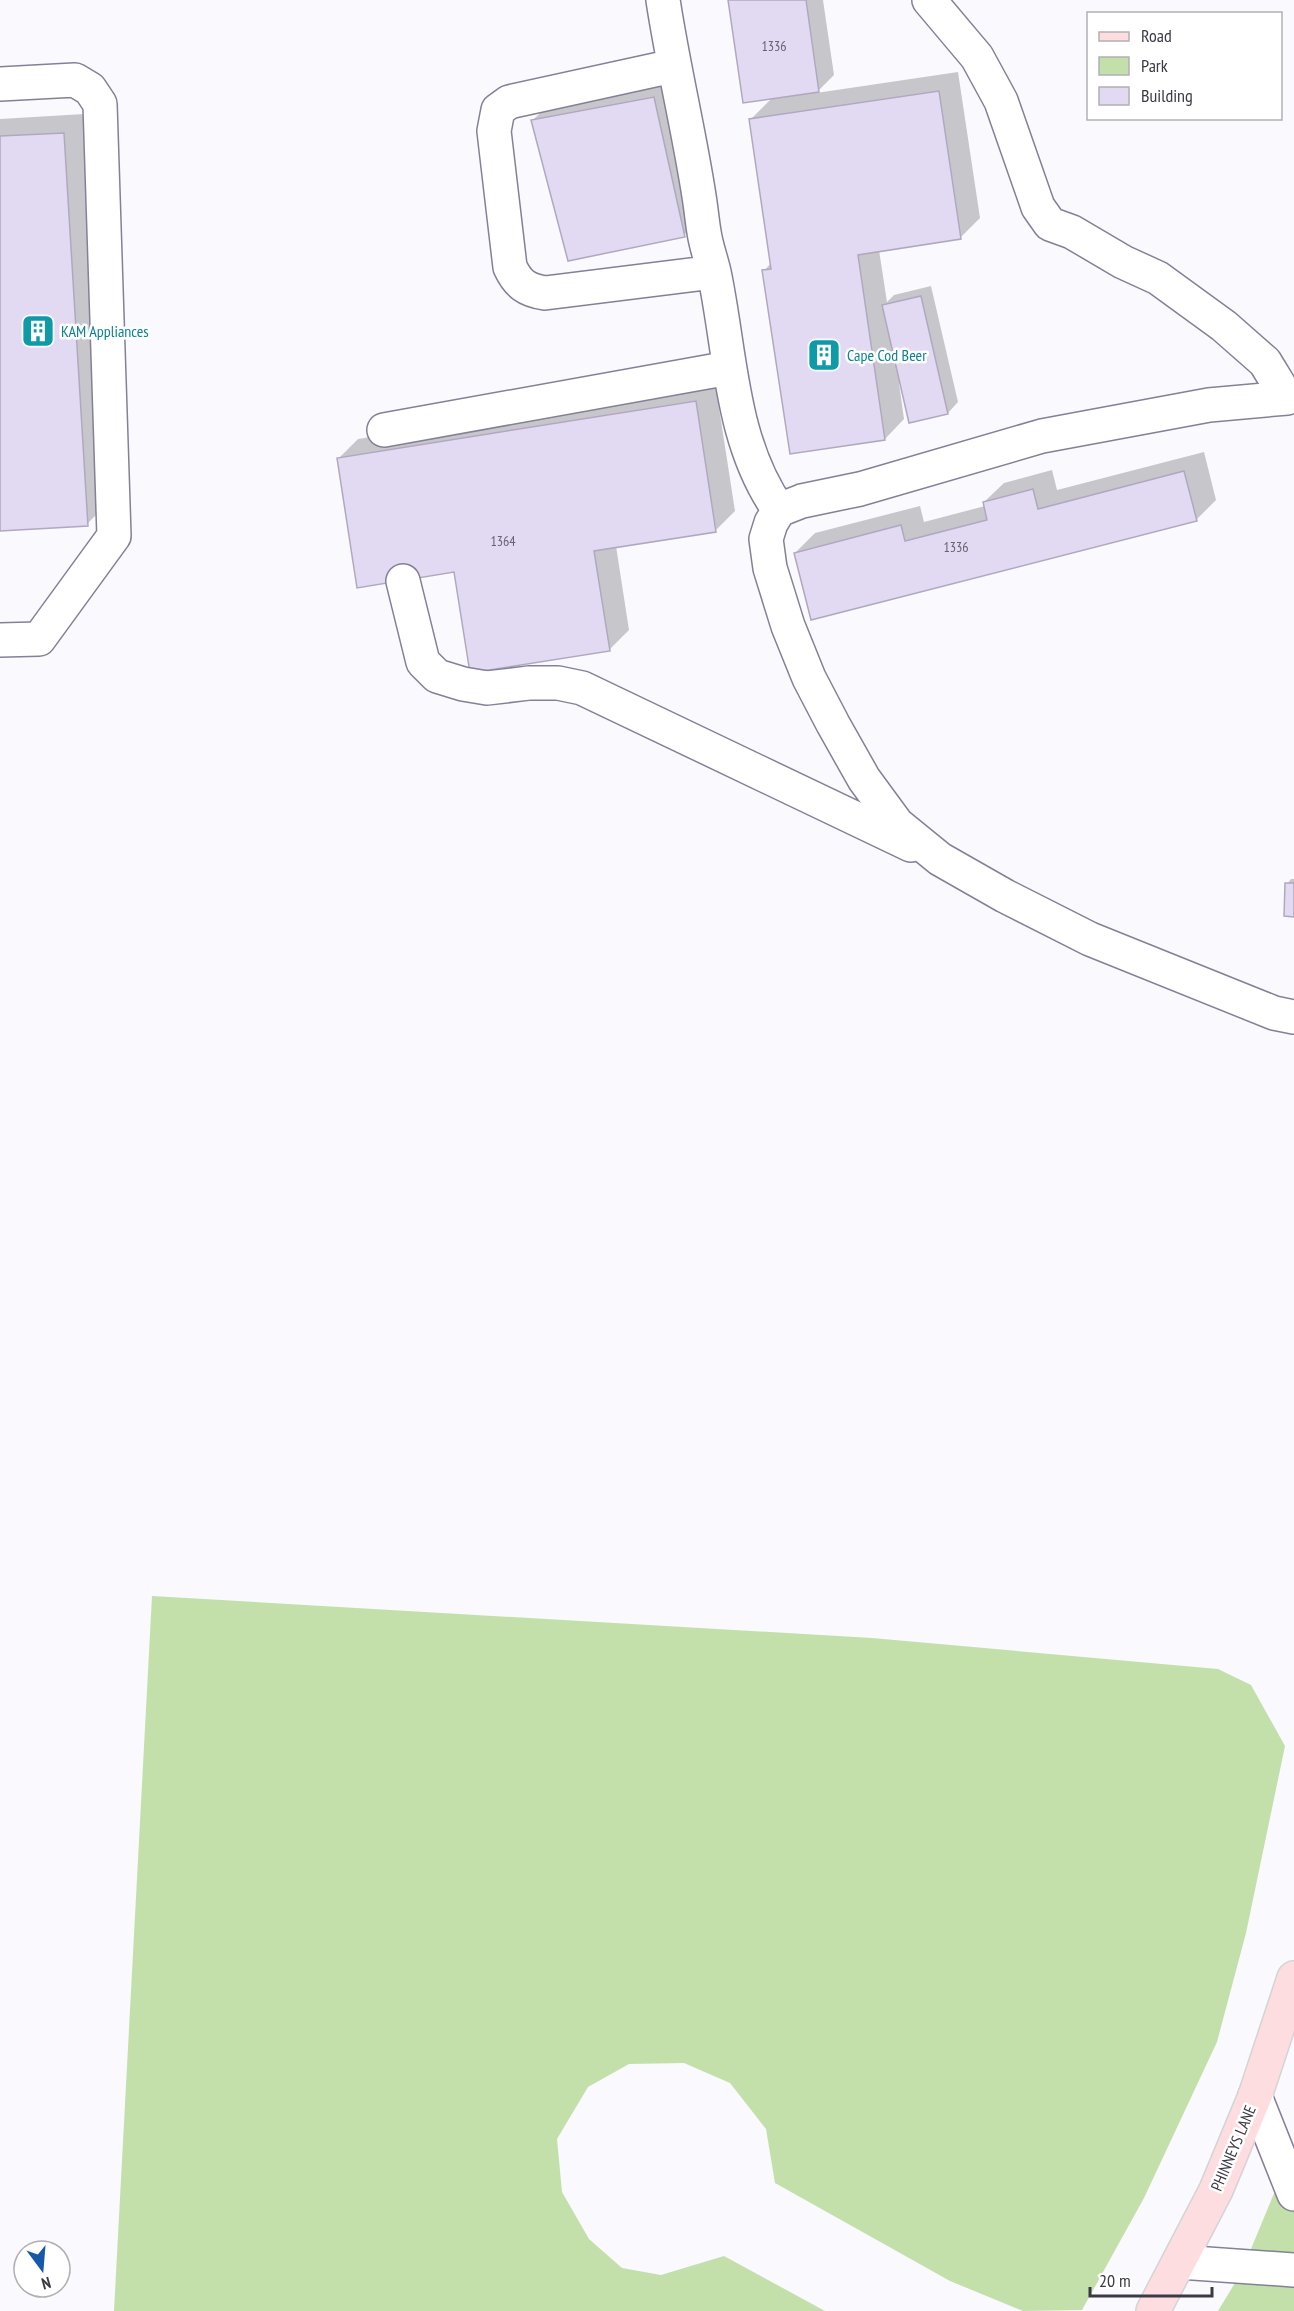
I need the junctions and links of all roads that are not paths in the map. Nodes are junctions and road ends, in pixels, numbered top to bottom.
1 (663, 0) edge
2 (929, 0) edge
3 (673, 66) junction
4 (0, 84) edge
5 (714, 272) junction
6 (729, 368) junction
7 (1291, 398) edge
8 (384, 430) dead end
9 (779, 510) junction
10 (403, 581) dead end
11 (0, 640) edge
12 (940, 859) junction
13 (1294, 1017) edge
14 (1294, 1978) edge
15 (1255, 2096) junction
16 (1294, 2194) edge
17 (1179, 2262) junction
18 (1294, 2270) edge
19 (1154, 2311) edge

1 - 3 street
2 - 7 street
3 - 5 street
3 - 5 street
4 - 11 street
5 - 6 street
6 - 8 street
6 - 9 street
7 - 9 street
9 - 12 street
10 - 12 street
12 - 13 street
14 - 15 main road, PHINNEYS LANE
15 - 16 street
15 - 17 main road, PHINNEYS LANE
17 - 18 street
17 - 19 main road, PHINNEYS LANE

